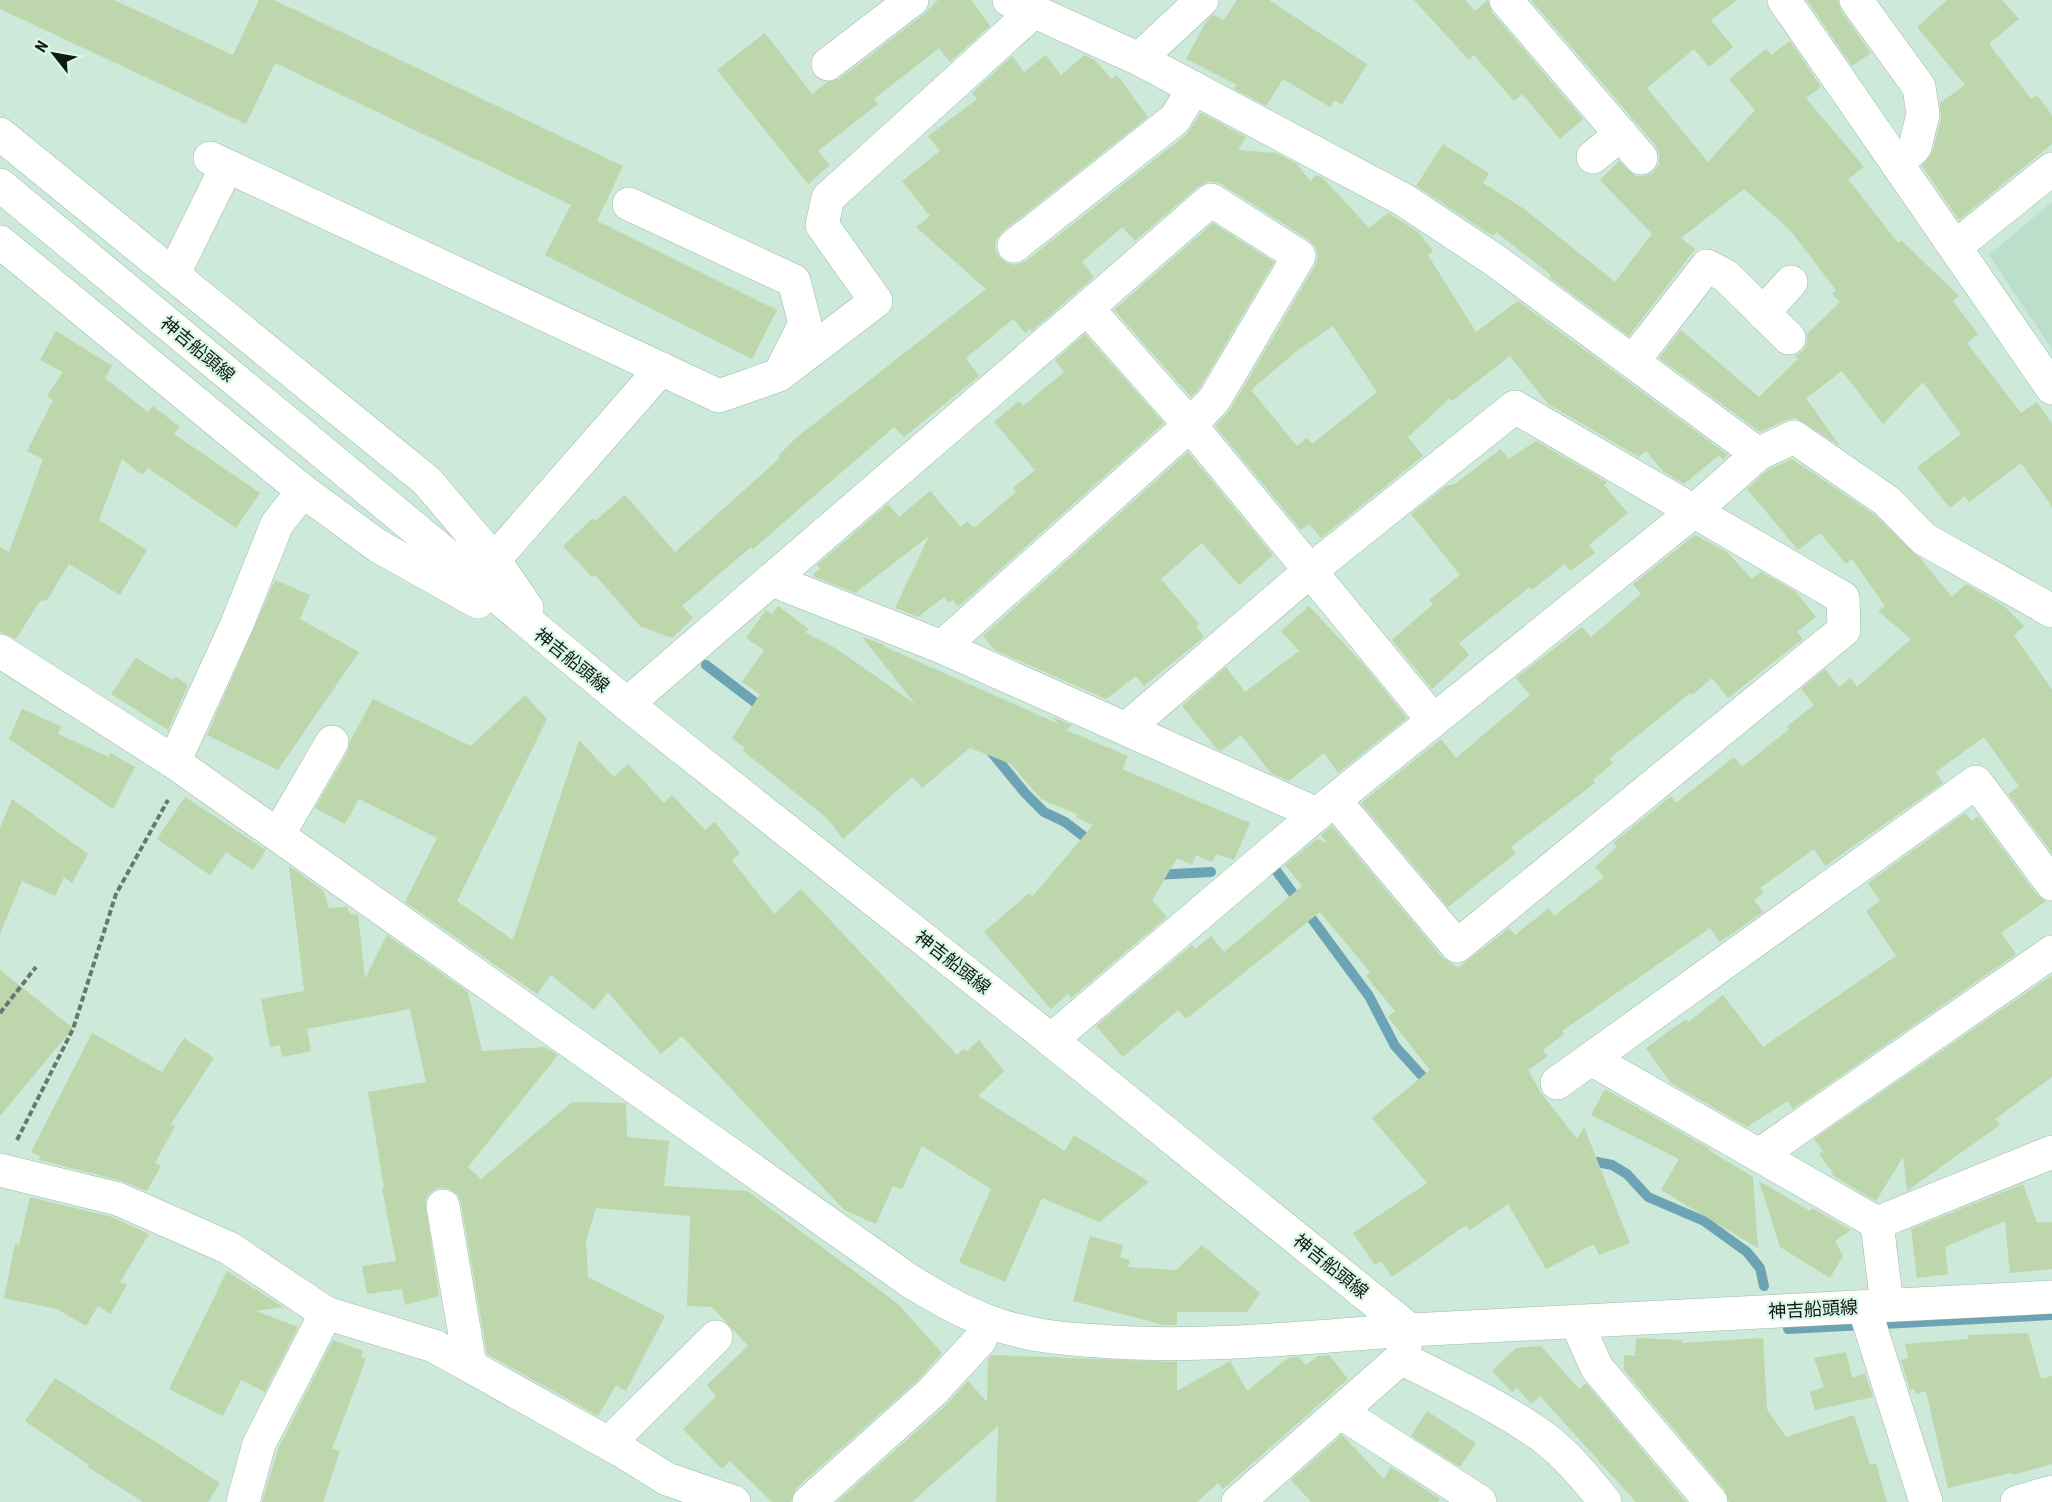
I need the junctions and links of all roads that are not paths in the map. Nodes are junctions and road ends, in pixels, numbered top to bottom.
1 (912, 0) edge
2 (1202, 0) edge
3 (1506, 0) edge
4 (1784, 0) edge
5 (1856, 0) edge
6 (1019, 4) edge
7 (1139, 59) junction
8 (828, 64) dead end
9 (1194, 88) junction
10 (0, 134) edge
11 (1593, 158) dead end
12 (1897, 164) junction
13 (2052, 169) edge
14 (0, 184) edge
15 (628, 204) dead end
16 (0, 242) edge
17 (1014, 246) dead end
18 (1955, 247) junction
19 (173, 275) junction
20 (1791, 282) dead end
21 (1087, 308) junction
22 (1763, 313) junction
23 (1789, 338) dead end
24 (1634, 360) junction
25 (661, 369) junction
26 (778, 375) junction
27 (2052, 388) edge
28 (1190, 425) junction
29 (1758, 454) junction
30 (303, 491) junction
31 (1693, 512) junction
32 (495, 560) junction
33 (1310, 571) junction
34 (772, 580) junction
35 (2052, 611) edge
36 (550, 642) junction
37 (942, 647) junction
38 (0, 651) edge
39 (627, 704) junction
40 (1433, 720) junction
41 (1127, 728) junction
42 (332, 742) dead end
43 (179, 766) junction
44 (1327, 808) junction
45 (278, 835) junction
46 (2052, 884) edge
47 (2052, 952) edge
48 (1051, 1040) junction
49 (1591, 1059) junction
50 (1557, 1083) dead end
51 (2052, 1152) edge
52 (1759, 1155) junction
53 (4, 1171) edge
54 (443, 1206) dead end
55 (1877, 1223) junction
56 (2050, 1303) edge
57 (1875, 1306) junction
58 (326, 1313) junction
59 (1576, 1321) junction
60 (988, 1322) junction
61 (716, 1337) dead end
62 (1405, 1344) junction
63 (470, 1364) junction
64 (1340, 1412) junction
65 (609, 1443) junction
66 (2052, 1492) edge
67 (243, 1502) edge
68 (734, 1502) edge
69 (809, 1502) edge
70 (1238, 1502) edge
71 (1480, 1502) edge
72 (1605, 1502) edge
73 (1711, 1502) edge
74 (1926, 1502) edge
75 (2017, 1502) edge

1 - 8 street
2 - 7 street
3 - 11 street
4 - 12 street
5 - 12 street
6 - 7 street
6 - 26 street
7 - 9 street
9 - 17 street
9 - 24 street
10 - 19 street
12 - 18 street
13 - 18 street
14 - 36 street, 神吉船頭線
15 - 26 street
16 - 30 street
18 - 27 street
19 - 25 street
19 - 32 street
20 - 22 street
21 - 28 street
21 - 28 street
21 - 34 street
22 - 23 street
22 - 24 street
24 - 29 street
25 - 26 street
25 - 32 street
28 - 33 street
28 - 37 street
29 - 31 street
29 - 35 street
30 - 36 street
30 - 43 street
31 - 33 street
31 - 40 street
31 - 44 street
32 - 36 street
33 - 40 street
33 - 41 street
34 - 37 street
34 - 39 street
36 - 39 street, 神吉船頭線
37 - 41 street
38 - 43 street
39 - 48 street, 神吉船頭線
40 - 44 street
41 - 44 street
42 - 45 street
43 - 45 street
44 - 48 street
45 - 60 street
46 - 49 street
47 - 52 street
48 - 62 street, 神吉船頭線
49 - 50 street
49 - 52 street
51 - 55 street
52 - 55 street
53 - 58 street
54 - 63 street
55 - 57 street
56 - 57 street, 神吉船頭線
57 - 59 street, 神吉船頭線
57 - 74 street
58 - 63 street
58 - 67 street
59 - 62 street, 神吉船頭線
59 - 73 street
60 - 62 street
60 - 69 street
61 - 65 street
62 - 64 street
62 - 72 street
63 - 65 street
64 - 70 street
64 - 71 street
65 - 68 street
66 - 75 street

